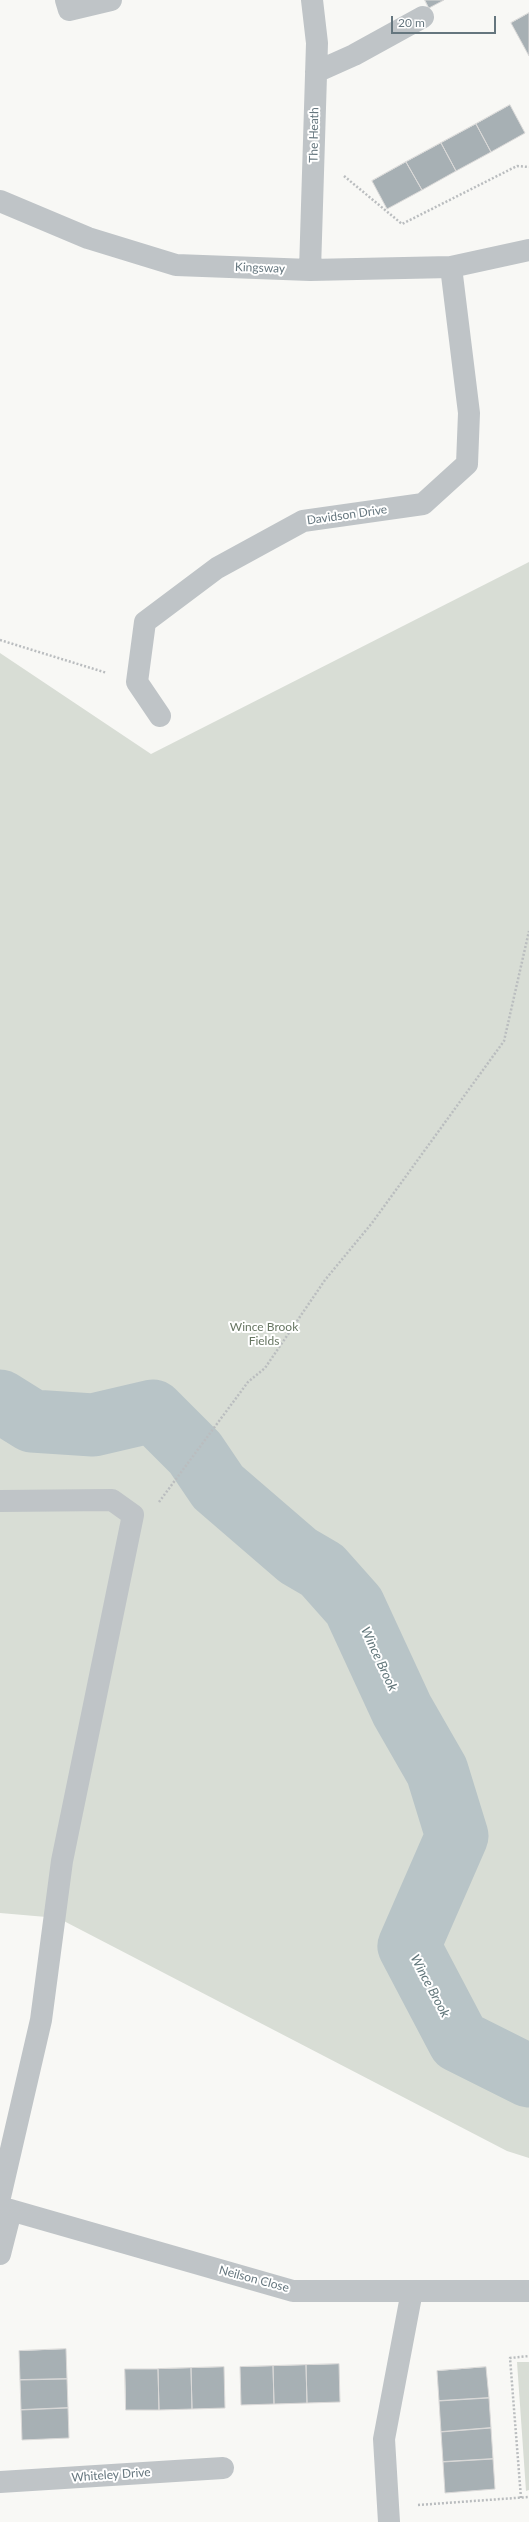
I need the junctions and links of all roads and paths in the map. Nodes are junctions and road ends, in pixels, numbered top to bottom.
1 (66, 0) edge
2 (111, 0) edge
3 (312, 0) edge
4 (423, 17) dead end
5 (316, 72) junction
6 (314, 152) junction
7 (529, 167) edge
8 (0, 201) edge
9 (529, 250) edge
10 (451, 267) junction
11 (310, 270) junction
12 (0, 640) edge
13 (137, 682) junction
14 (160, 716) dead end
15 (529, 931) edge
16 (180, 1476) dead end
17 (0, 1501) edge
18 (4, 2205) edge
19 (0, 2254) edge
20 (412, 2291) junction
21 (529, 2291) edge
22 (529, 2356) edge
23 (223, 2468) dead end
24 (0, 2482) edge
25 (529, 2497) edge
26 (521, 2498) junction
27 (388, 2514) edge

1 - 2 street
3 - 5 street, The Heath
4 - 5 street
5 - 6 street, The Heath
6 - 7 path
6 - 11 street, The Heath
8 - 11 street, Kingsway
9 - 10 street, Kingsway
10 - 11 street, Kingsway
10 - 13 street, Davidson Drive
12 - 13 path
13 - 14 street
15 - 16 path
17 - 18 street
18 - 19 street
18 - 20 street, Neilson Close
20 - 21 street, Neilson Close
20 - 27 street
22 - 26 path
23 - 24 street, Whiteley Drive
25 - 26 path
26 - 27 path

